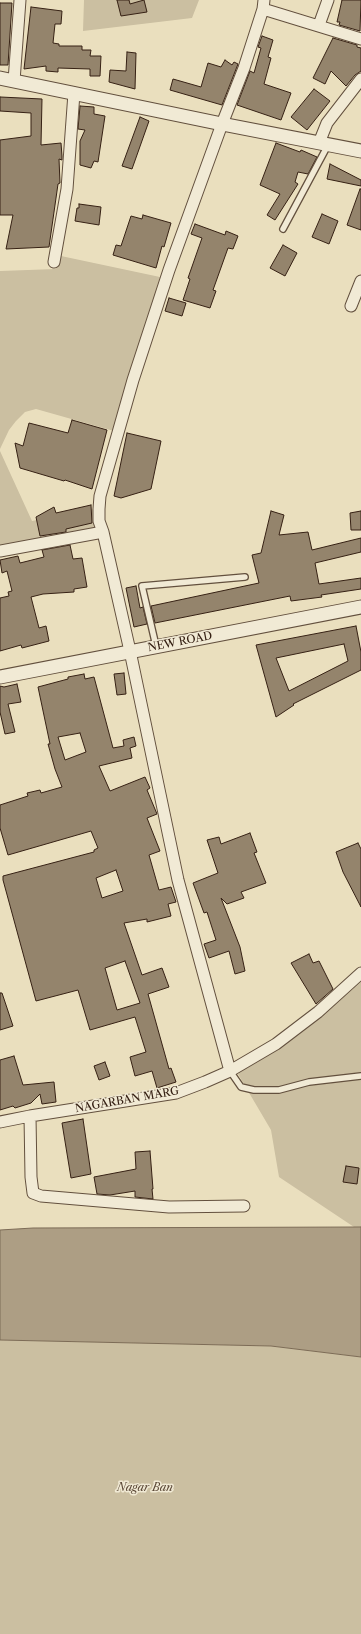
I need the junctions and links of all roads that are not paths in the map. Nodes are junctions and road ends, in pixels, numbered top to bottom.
1 (21, 0) edge
2 (328, 0) edge
3 (263, 4) edge
4 (319, 25) junction
5 (361, 39) edge
6 (0, 78) edge
7 (361, 79) edge
8 (14, 81) junction
9 (74, 93) junction
10 (222, 124) junction
11 (323, 144) junction
12 (361, 151) edge
13 (284, 229) dead end
14 (54, 262) dead end
15 (361, 281) edge
16 (351, 306) dead end
17 (103, 532) junction
18 (0, 551) edge
19 (245, 577) dead end
20 (361, 607) edge
21 (156, 646) junction
22 (130, 651) junction
23 (0, 677) edge
24 (361, 973) edge
25 (230, 1071) junction
26 (361, 1076) edge
27 (30, 1116) junction
28 (0, 1122) edge
29 (244, 1206) dead end

1 - 8 street
2 - 4 street
3 - 4 street
3 - 10 street
4 - 5 street
6 - 8 street
7 - 11 street
8 - 9 street
9 - 10 street
9 - 14 street
10 - 11 street
10 - 17 street
11 - 12 street
11 - 13 lane
15 - 16 street
17 - 18 street
17 - 22 street
19 - 21 lane
20 - 21 street, NEW ROAD
21 - 22 street, NEW ROAD
22 - 23 street, NEW ROAD
22 - 25 street
24 - 25 street, NAGARBAN MARG
25 - 26 lane
25 - 27 street, NAGARBAN MARG
27 - 28 street, NAGARBAN MARG
27 - 29 street

